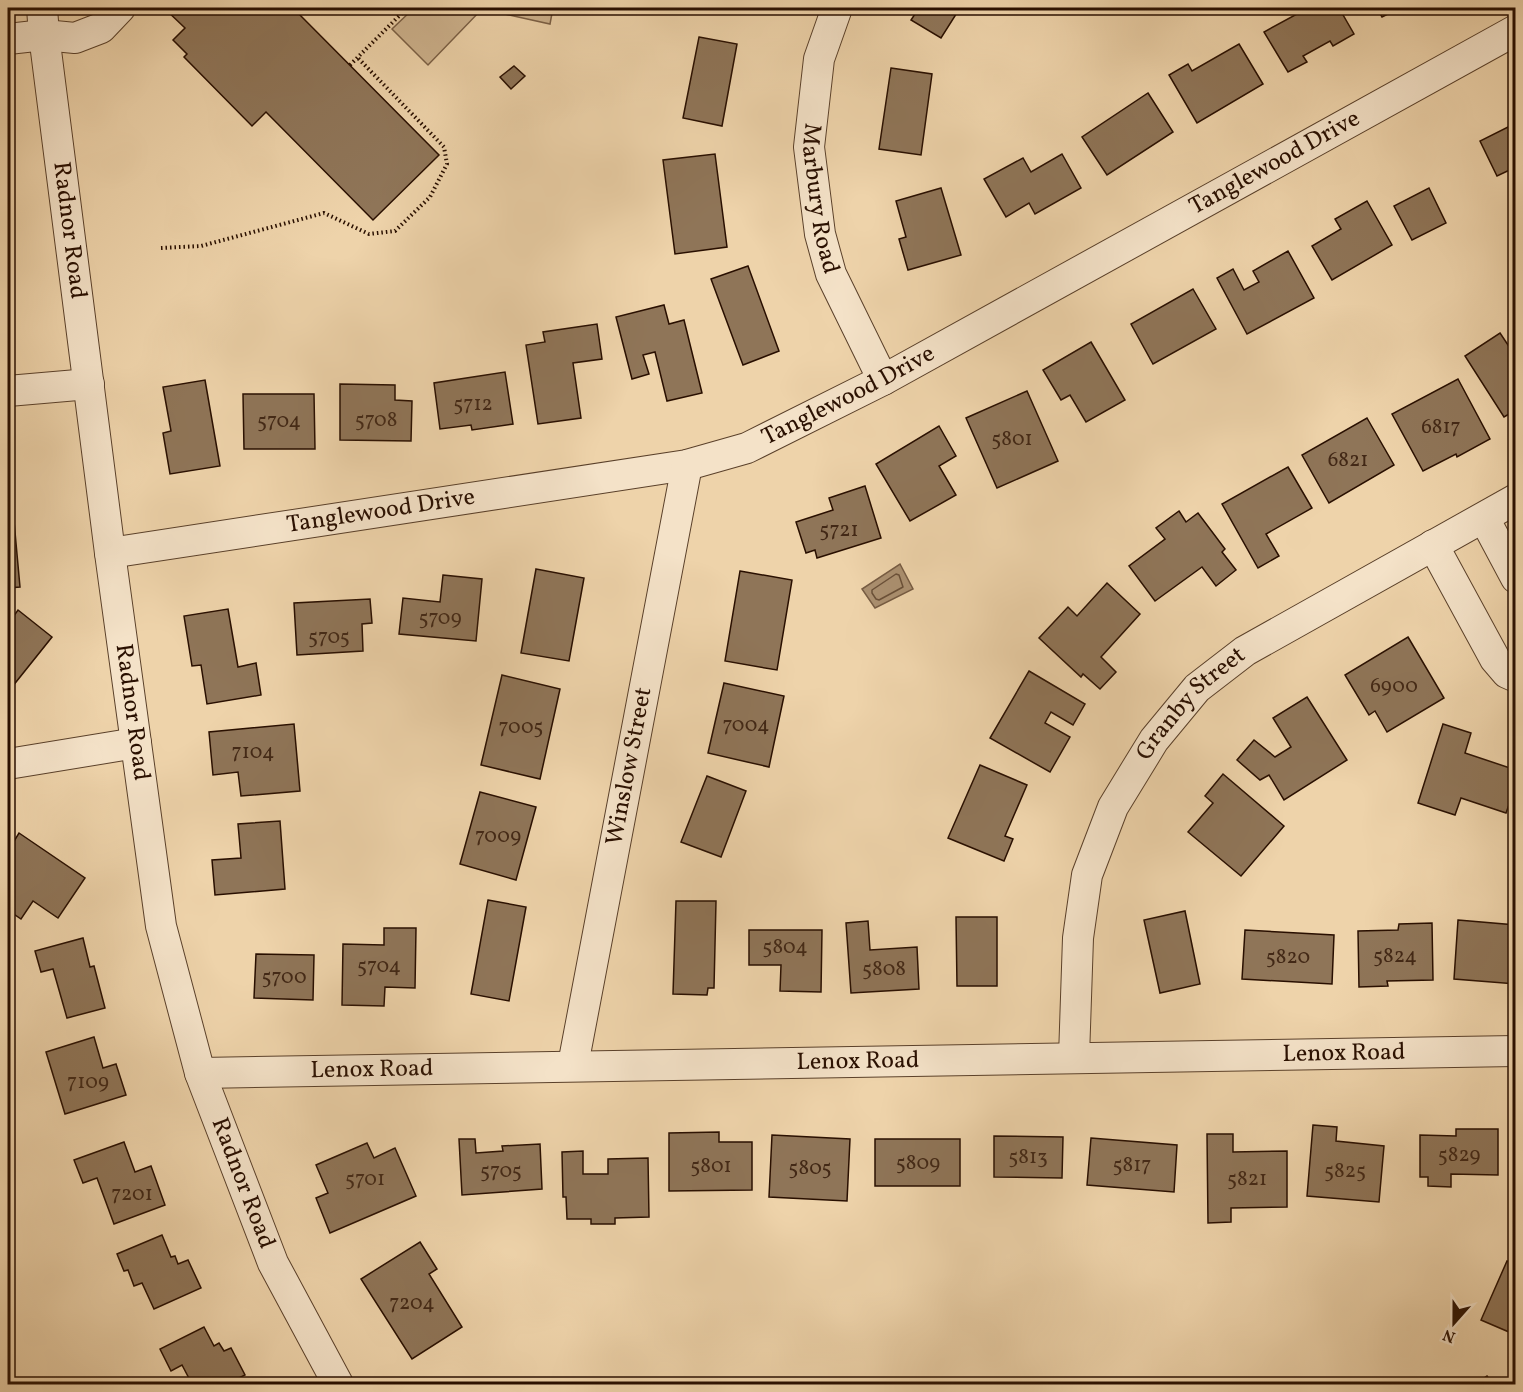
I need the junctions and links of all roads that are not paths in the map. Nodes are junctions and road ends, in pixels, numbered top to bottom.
1 (120, 8) edge
2 (837, 8) edge
3 (43, 21) edge
4 (1515, 30) edge
5 (8, 39) edge
6 (883, 380) junction
7 (89, 384) junction
8 (8, 391) edge
9 (687, 465) junction
10 (1515, 500) edge
11 (1484, 518) junction
12 (1433, 545) junction
13 (110, 553) junction
14 (1515, 578) edge
15 (1515, 677) edge
16 (136, 743) junction
17 (8, 764) edge
18 (1515, 1051) edge
19 (1074, 1057) junction
20 (573, 1065) junction
21 (200, 1073) junction
22 (338, 1384) edge

1 - 3 street
2 - 6 street, Marbury Road
3 - 5 street
3 - 7 street, Radnor Road
4 - 6 street, Tanglewood Drive
6 - 9 street, Tanglewood Drive
7 - 8 street
7 - 13 street, Radnor Road
9 - 13 street, Tanglewood Drive
9 - 20 street, Winslow Street
10 - 11 street, Granby Street
11 - 12 street, Granby Street
11 - 14 street
12 - 15 street
12 - 19 street, Granby Street
13 - 16 street, Radnor Road
16 - 17 street
16 - 21 street, Radnor Road
18 - 19 street, Lenox Road
19 - 20 street, Lenox Road
20 - 21 street, Lenox Road
21 - 22 street, Radnor Road

